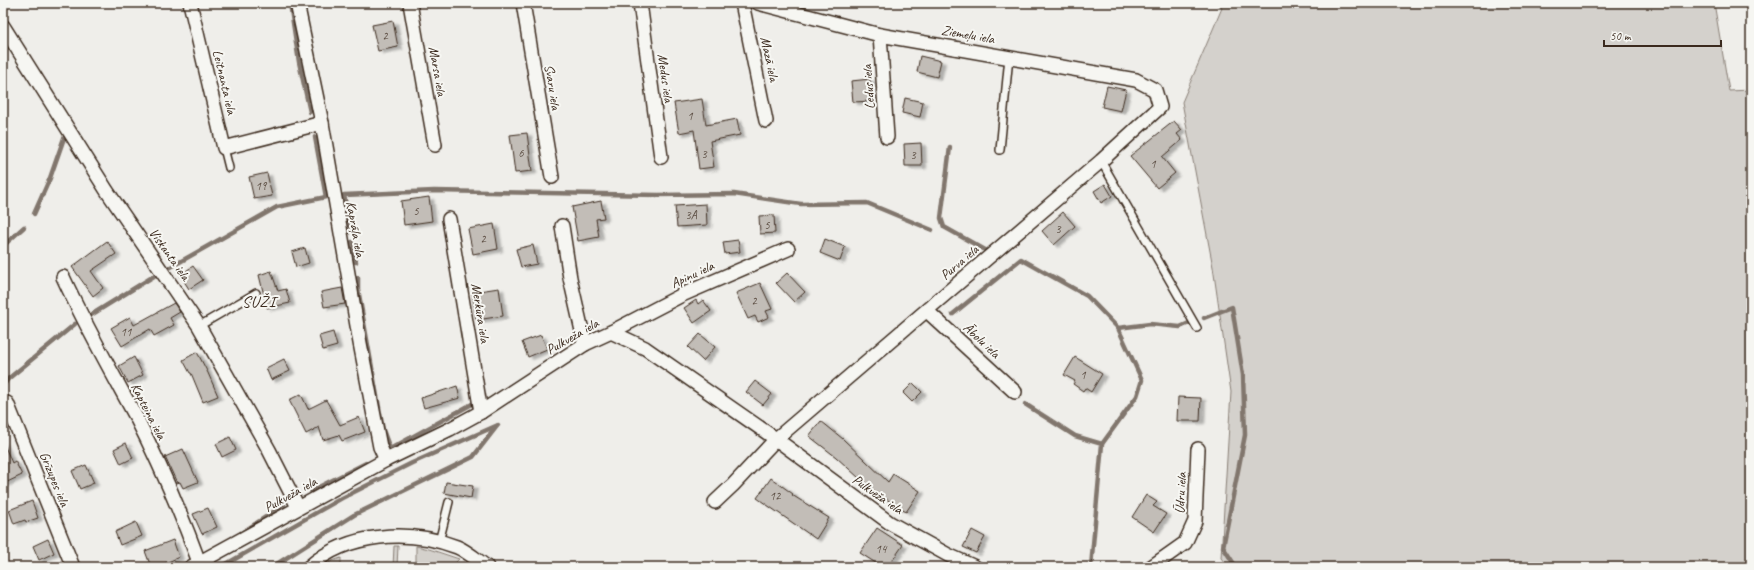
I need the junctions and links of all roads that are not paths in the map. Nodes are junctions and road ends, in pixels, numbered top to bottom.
1 (190, 3) edge
2 (297, 3) edge
3 (410, 3) edge
4 (523, 3) edge
5 (640, 3) edge
6 (742, 3) edge
7 (758, 3) edge
8 (3, 26) edge
9 (880, 35) junction
10 (1009, 57) junction
11 (1160, 107) joint
12 (766, 121) dead end
13 (322, 122) junction
14 (887, 137) dead end
15 (435, 145) dead end
16 (224, 148) junction
17 (1000, 150) dead end
18 (661, 157) dead end
19 (1102, 161) junction
20 (228, 168) dead end
21 (552, 177) dead end
22 (449, 219) dead end
23 (562, 226) dead end
24 (788, 248) dead end
25 (62, 277) dead end
26 (256, 293) dead end
27 (927, 310) junction
28 (199, 326) junction
29 (1197, 328) dead end
30 (611, 332) junction
31 (585, 344) junction
32 (1015, 392) dead end
33 (7, 403) dead end
34 (481, 412) junction
35 (776, 439) junction
36 (1198, 449) dead end
37 (386, 460) junction
38 (449, 502) dead end
39 (714, 502) dead end
40 (298, 507) junction
41 (439, 542) junction
42 (194, 565) edge
43 (73, 567) edge
44 (309, 567) edge
45 (487, 567) edge
46 (975, 567) edge
47 (1151, 567) edge

1 - 16 street, Leitnanta iela
2 - 13 street, Kaprāļa iela
3 - 15 street, Marsa iela
4 - 21 street, Svaru iela
5 - 18 street, Medus iela
6 - 12 street, Mazā iela
7 - 9 street, Ziemeļu iela
8 - 28 street, Viskanta iela
9 - 10 street, Ziemeļu iela
9 - 14 street, Ledus iela
10 - 11 street, Ziemeļu iela
10 - 17 lane
11 - 19 street, Purva iela
13 - 16 street
13 - 37 street, Kaprāļa iela
16 - 20 lane, Leitnanta iela
19 - 27 street, Purva iela
19 - 29 lane
22 - 34 street, Merkūra iela
23 - 31 street
24 - 30 street, Apiņu iela
25 - 42 street, Kapteiņa iela
26 - 28 lane
27 - 32 street, Ābolu iela
27 - 35 street, Purva iela
28 - 40 street, Viskanta iela
30 - 31 street, Pulkveža iela
30 - 35 street, Pulkveža iela
31 - 34 street, Pulkveža iela
33 - 43 street, Grīzupes iela
34 - 37 street, Pulkveža iela
35 - 39 street, Purva iela
35 - 46 street, Pulkveža iela
36 - 47 street, Ūdru iela
37 - 40 street, Pulkveža iela
38 - 41 lane
40 - 42 street, Pulkveža iela
41 - 44 street
41 - 45 street

